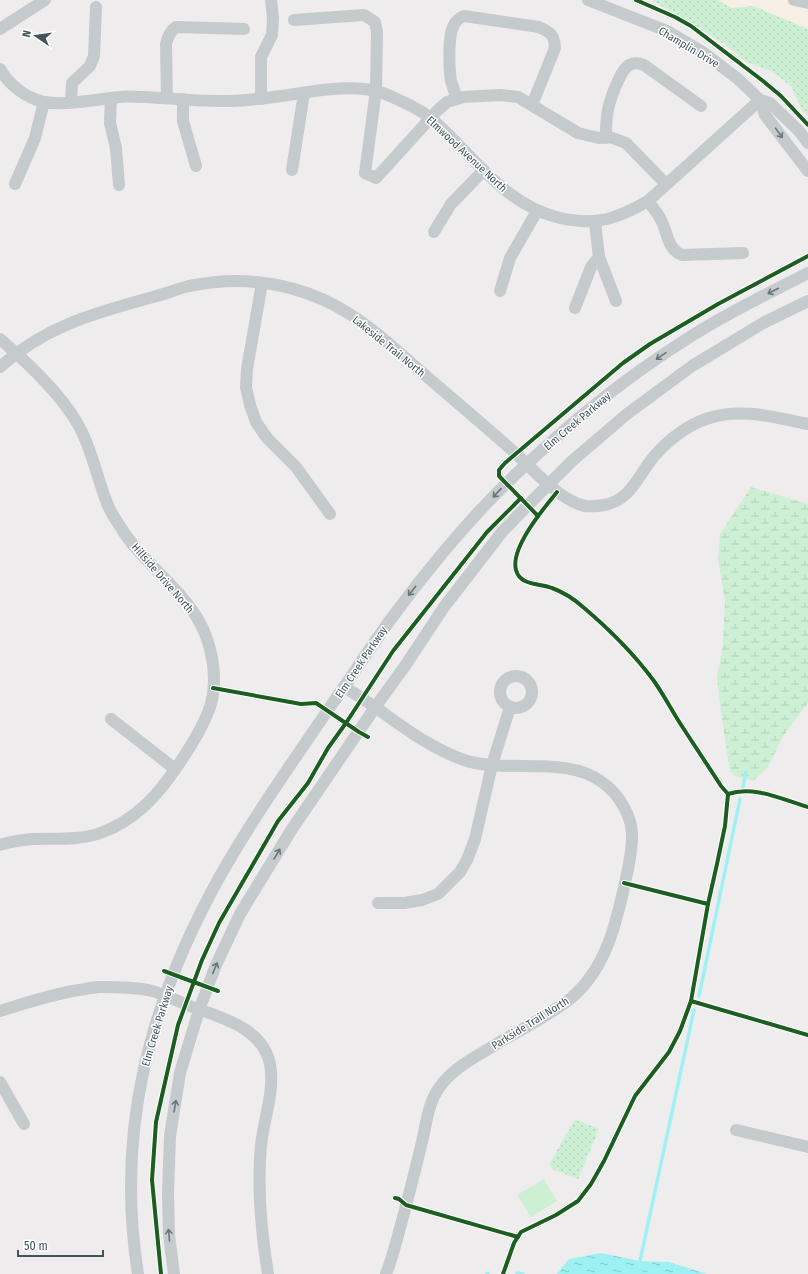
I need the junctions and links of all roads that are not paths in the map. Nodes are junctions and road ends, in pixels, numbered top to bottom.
1 (45, 0) edge
2 (271, 0) edge
3 (794, 0) edge
4 (592, 1) edge
5 (808, 3) edge
6 (96, 7) dead end
7 (294, 20) dead end
8 (244, 28) dead end
9 (0, 29) edge
10 (0, 69) edge
11 (376, 90) junction
12 (304, 93) junction
13 (111, 98) junction
14 (167, 98) junction
15 (183, 99) junction
16 (261, 99) junction
17 (457, 99) junction
18 (760, 100) junction
19 (44, 102) junction
20 (71, 102) junction
21 (532, 105) junction
22 (701, 106) dead end
23 (430, 118) junction
24 (606, 138) junction
25 (808, 143) edge
26 (196, 166) dead end
27 (292, 170) dead end
28 (484, 170) junction
29 (808, 171) edge
30 (15, 184) dead end
31 (666, 184) junction
32 (119, 185) dead end
33 (648, 201) junction
34 (537, 211) junction
35 (595, 222) junction
36 (434, 232) dead end
37 (743, 253) dead end
38 (599, 257) junction
39 (808, 273) edge
40 (262, 282) junction
41 (500, 291) dead end
42 (616, 301) dead end
43 (808, 301) edge
44 (575, 308) dead end
45 (0, 339) edge
46 (16, 352) junction
47 (0, 367) edge
48 (808, 424) edge
49 (526, 464) junction
50 (549, 484) junction
51 (330, 514) dead end
52 (344, 687) junction
53 (376, 706) junction
54 (510, 707) dead end
55 (111, 719) dead end
56 (492, 765) junction
57 (175, 769) junction
58 (0, 845) edge
59 (378, 903) dead end
60 (164, 996) junction
61 (199, 1010) junction
62 (0, 1011) edge
63 (0, 1082) edge
64 (24, 1124) dead end
65 (736, 1130) dead end
66 (808, 1147) edge
67 (138, 1274) edge
68 (174, 1274) edge
69 (268, 1274) edge
70 (386, 1274) edge

1 - 9 street
2 - 16 street
3 - 5 street
4 - 18 street, Champlin Drive
6 - 20 street
7 - 11 street
8 - 14 street
10 - 19 street, Elmwood Avenue North
11 - 12 street, Elmwood Avenue North
11 - 23 street, Elmwood Avenue North
11 - 23 street
12 - 16 street, Elmwood Avenue North
12 - 27 street
13 - 14 street, Elmwood Avenue North
13 - 20 street, Elmwood Avenue North
13 - 32 street
14 - 15 street, Elmwood Avenue North
15 - 16 street, Elmwood Avenue North
15 - 26 street
17 - 21 street
17 - 21 street
17 - 23 street
18 - 25 street, Champlin Drive
18 -> 29 street, Champlin Drive
18 - 31 street, Elmwood Avenue North
19 - 20 street, Elmwood Avenue North
19 - 30 street
21 - 24 street
22 - 24 street
23 - 28 street, Elmwood Avenue North
24 - 31 street
28 - 34 street, Elmwood Avenue North
28 - 36 street
31 - 33 street, Elmwood Avenue North
33 - 35 street, Elmwood Avenue North
33 - 37 street
34 - 35 street, Elmwood Avenue North
34 - 41 street
35 - 38 street
38 - 42 street
38 - 44 street
39 -> 49 street, Elm Creek Parkway
40 - 46 street, Lakeside Trail North
40 - 49 street, Lakeside Trail North
40 - 51 street
43 - 50 street
45 - 46 street, Hillside Drive North
46 - 47 street, Lakeside Trail North
46 - 57 street, Hillside Drive North
48 - 50 street, Lakeside Trail North
49 - 50 street, Lakeside Trail North
49 -> 52 street, Elm Creek Parkway
50 - 53 street
52 - 53 street, Parkside Trail North
52 - 60 street, Elm Creek Parkway
53 - 56 street, Parkside Trail North
61 -> 53 street
54 - 56 street
55 - 57 street
56 - 59 street
56 - 70 street, Parkside Trail North
57 - 58 street, Hillside Drive North
60 - 61 street
60 - 62 street
60 - 67 street, Elm Creek Parkway
68 -> 61 street
61 - 69 street
63 - 64 street
65 - 66 street

